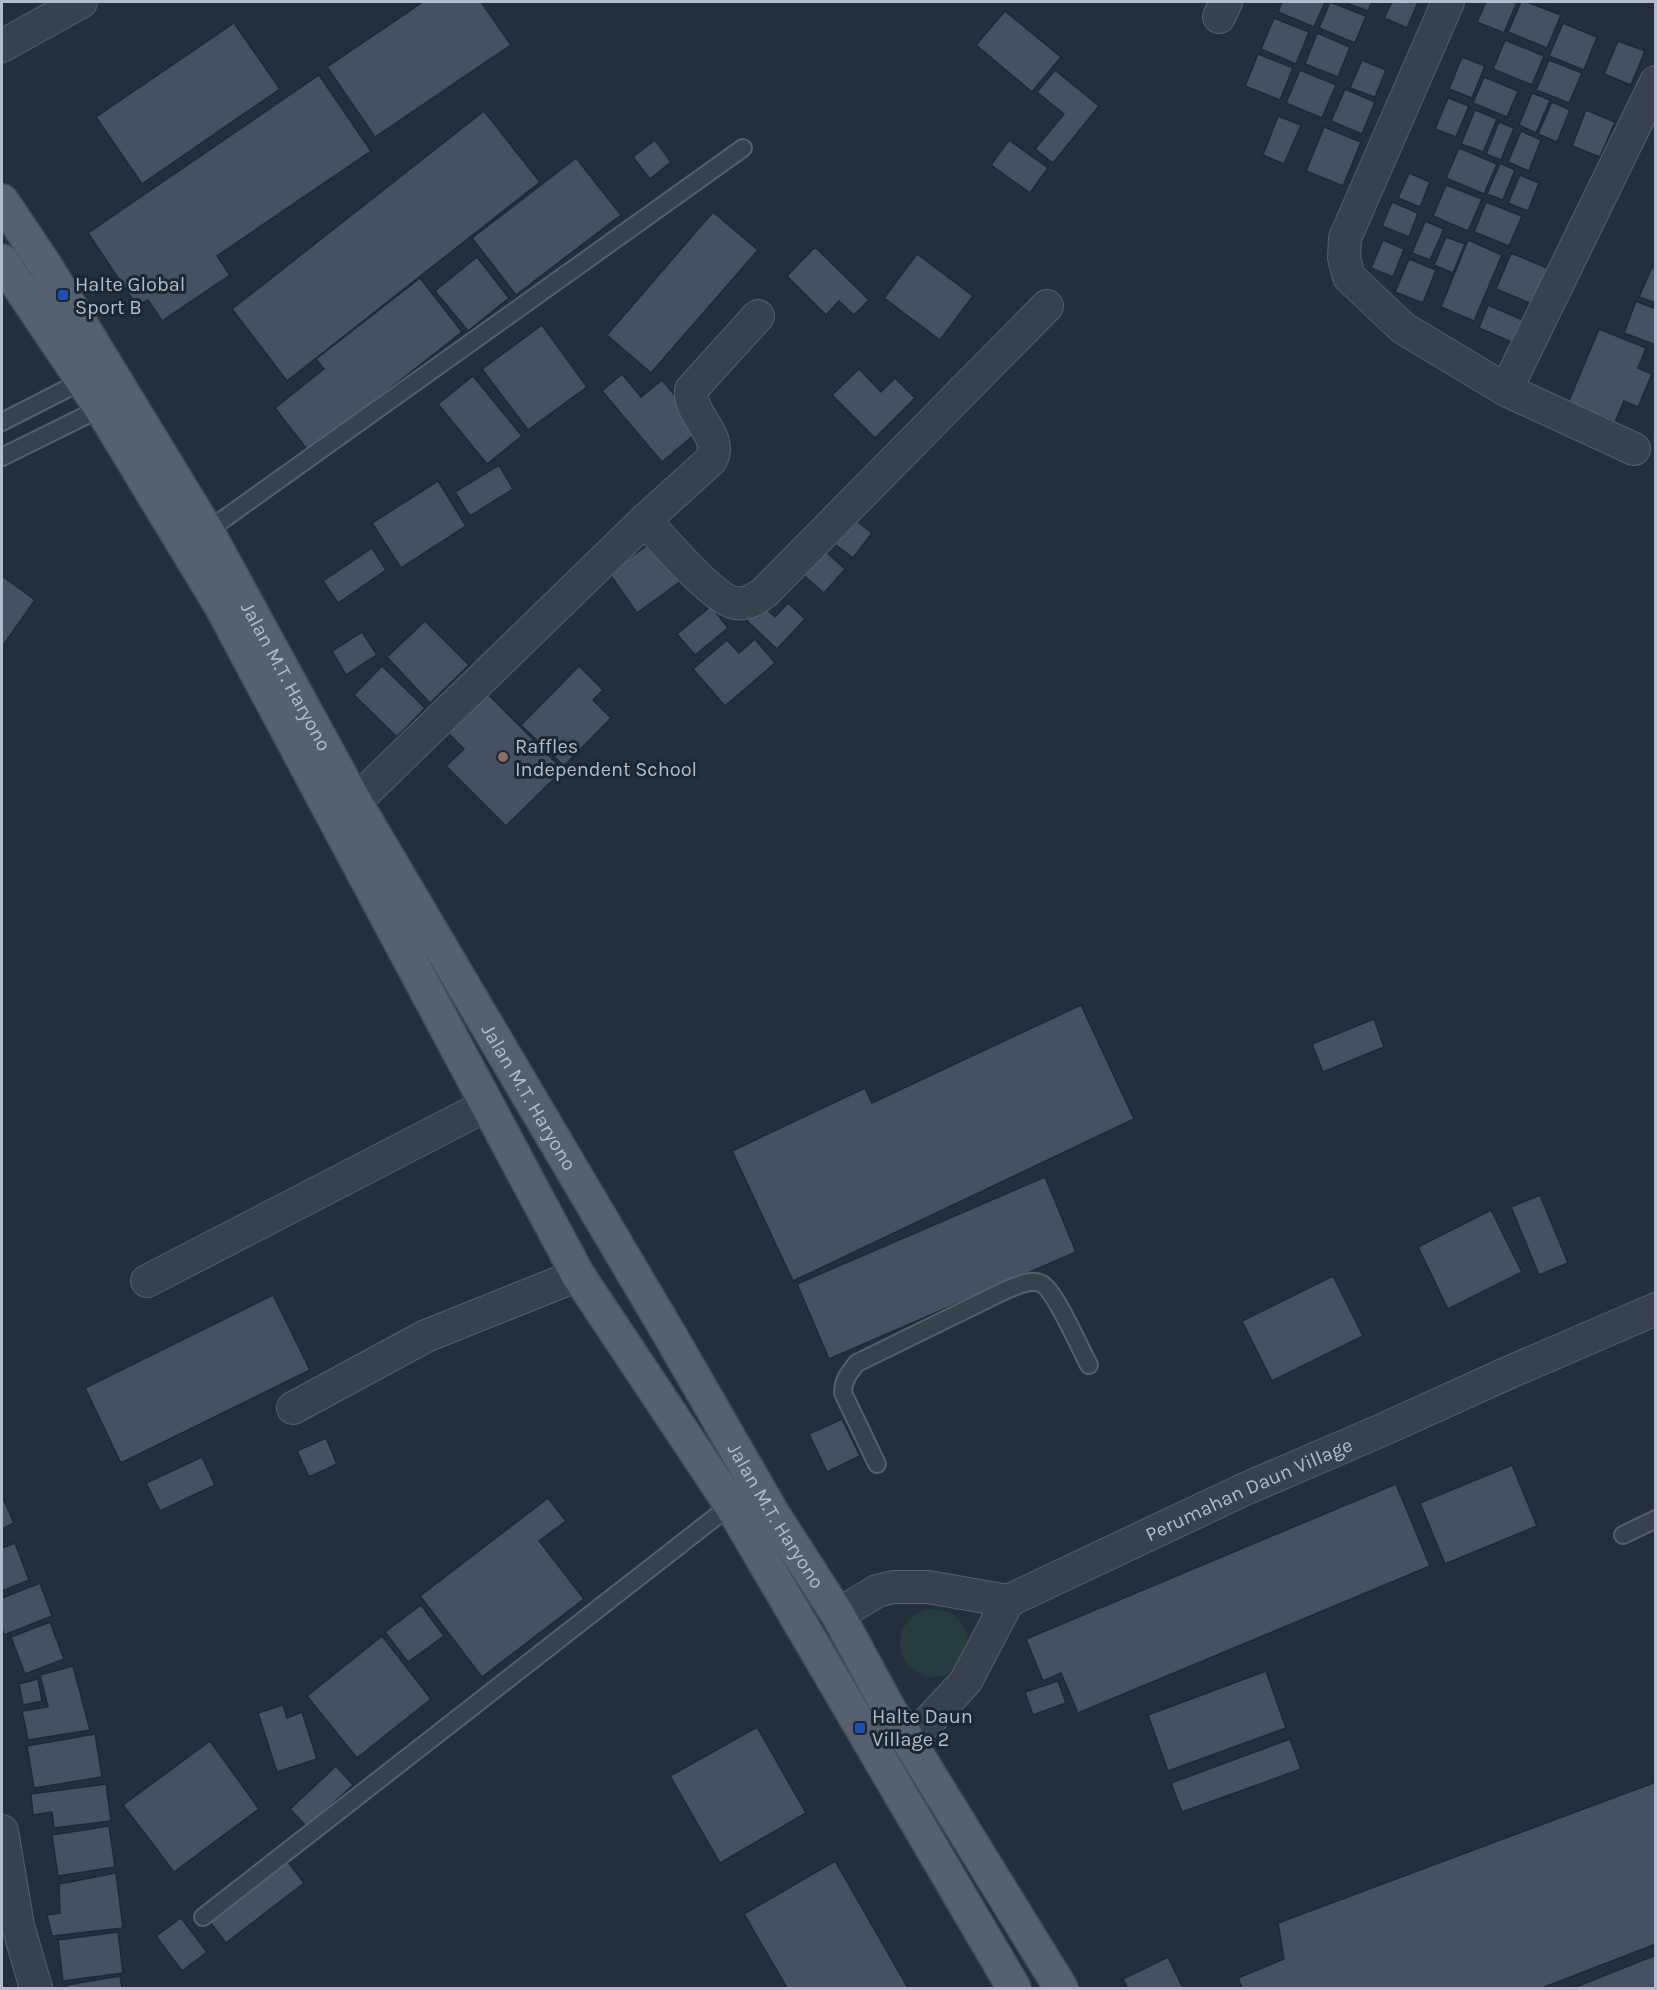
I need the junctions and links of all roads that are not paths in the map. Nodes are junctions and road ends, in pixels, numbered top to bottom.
1 (81, 2) edge
2 (1448, 2) edge
3 (2, 46) edge
4 (1656, 82) edge
5 (744, 148) dead end
6 (2, 201) edge
7 (2, 261) edge
8 (1047, 306) dead end
9 (758, 316) dead end
10 (82, 381) junction
11 (1506, 390) junction
12 (101, 408) junction
13 (2, 422) edge
14 (1634, 449) dead end
15 (2, 457) edge
16 (645, 520) junction
17 (207, 531) junction
18 (355, 802) junction
19 (487, 1105) junction
20 (578, 1275) junction
21 (147, 1281) dead end
22 (1656, 1309) edge
23 (1089, 1365) dead end
24 (293, 1408) dead end
25 (877, 1464) dead end
26 (731, 1505) junction
27 (1656, 1519) edge
28 (1623, 1534) dead end
29 (1008, 1601) junction
30 (837, 1615) junction
31 (807, 1634) junction
32 (907, 1738) junction
33 (878, 1758) junction
34 (2, 1831) edge
35 (203, 1917) dead end
36 (10, 1932) edge
37 (36, 1989) edge
38 (1014, 1989) edge
39 (1061, 1989) edge

1 - 3 street
2 - 11 street
4 - 11 street
5 - 17 lane
6 - 17 main road, Jalan M.T. Haryono
7 - 10 main road, Jalan M.T. Haryono
8 - 16 street
9 - 16 street
10 - 12 main road, Jalan M.T. Haryono
10 - 13 lane
11 - 14 street
12 - 15 lane
12 - 19 main road, Jalan M.T. Haryono
16 - 18 street
17 - 18 main road, Jalan M.T. Haryono
18 - 30 main road, Jalan M.T. Haryono
19 - 20 main road, Jalan M.T. Haryono
19 - 21 street
20 - 24 street
20 - 26 main road, Jalan M.T. Haryono
22 - 29 street, Perumahan Daun Village
23 - 25 lane
26 - 31 main road, Jalan M.T. Haryono
26 - 35 lane
27 - 28 lane
29 - 30 street
29 - 32 street
30 - 31 main road
30 - 32 main road, Jalan M.T. Haryono
31 - 33 main road, Jalan M.T. Haryono
32 - 33 main road
32 - 39 main road, Jalan M.T. Haryono
33 - 38 main road, Jalan M.T. Haryono
34 - 36 street
36 - 37 street

